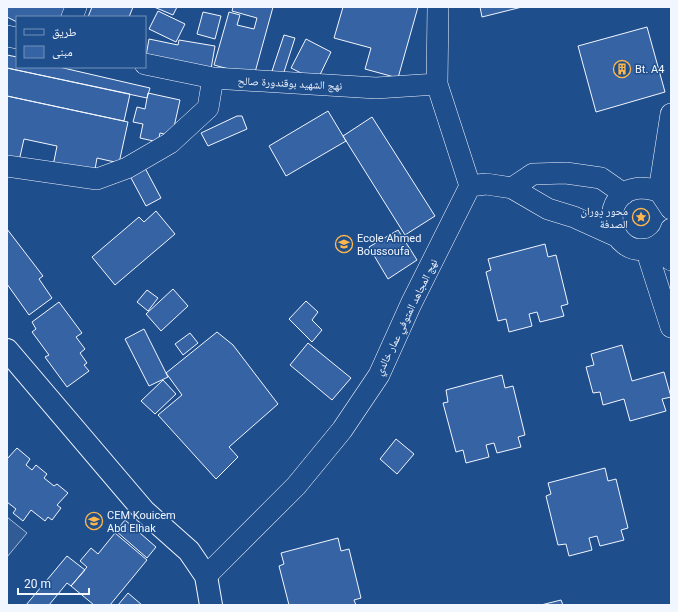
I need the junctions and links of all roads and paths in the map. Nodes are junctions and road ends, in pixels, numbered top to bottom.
1 (438, 7) edge
2 (146, 64) edge
3 (213, 78) junction
4 (437, 84) junction
5 (671, 114) edge
6 (7, 166) edge
7 (470, 186) junction
8 (512, 188) junction
9 (659, 191) junction
10 (624, 194) junction
11 (671, 209) edge
12 (671, 229) edge
13 (616, 236) junction
14 (651, 248) junction
15 (671, 260) edge
16 (671, 327) edge
17 (7, 350) edge
18 (206, 576) junction
19 (211, 605) edge

1 - 4 street
2 - 3 street, نهج الشهيد بوقندورة صالح
3 - 4 street, نهج الشهيد بوقندورة صالح
3 - 6 street
4 - 7 street
5 - 9 street
7 - 8 street
7 - 18 street, نهج المجاهد المتوفي عمار خالدي
8 - 10 street
8 - 13 street
9 - 10 street
9 - 11 street
10 - 13 street
12 - 14 street
13 - 14 street
14 - 15 street
14 - 16 street
17 - 18 main road
18 - 19 main road

